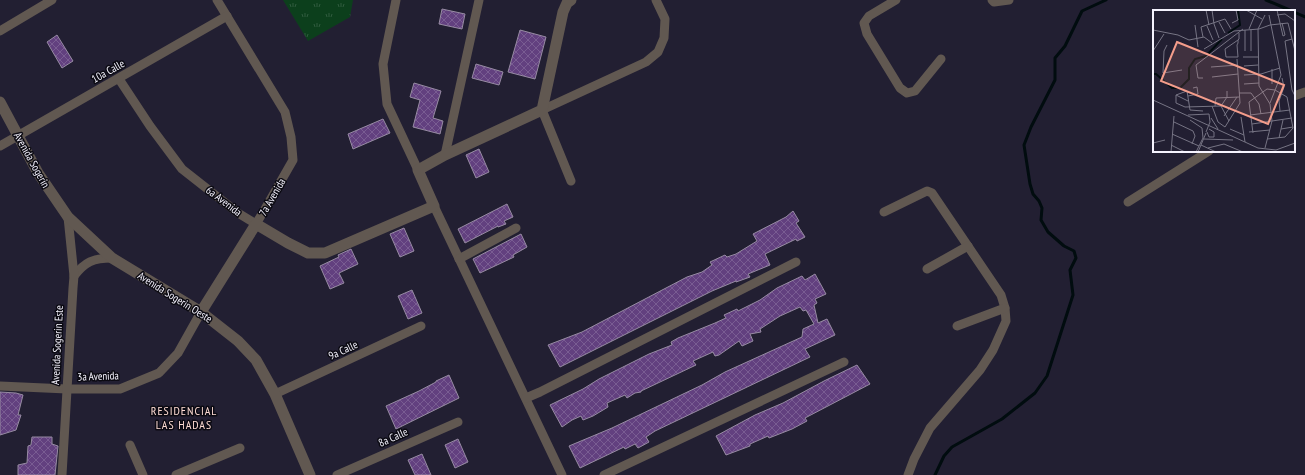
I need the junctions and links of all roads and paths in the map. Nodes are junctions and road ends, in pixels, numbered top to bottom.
1 (52, 0) edge
2 (217, 0) edge
3 (396, 0) edge
4 (478, 0) edge
5 (571, 0) edge
6 (656, 0) edge
7 (896, 0) edge
8 (992, 0) edge
9 (1009, 0) edge
10 (227, 16) junction
11 (0, 31) edge
12 (941, 59) dead end
13 (119, 79) junction
14 (1305, 92) edge
15 (1295, 96) edge
16 (0, 102) edge
17 (542, 110) junction
18 (18, 136) junction
19 (0, 146) edge
20 (1207, 152) edge
21 (445, 155) junction
22 (418, 170) junction
23 (571, 181) dead end
24 (1128, 202) dead end
25 (434, 206) junction
26 (884, 212) dead end
27 (68, 217) junction
28 (256, 224) junction
29 (516, 228) dead end
30 (968, 246) junction
31 (112, 258) junction
32 (459, 259) junction
33 (796, 262) dead end
34 (927, 268) dead end
35 (74, 276) junction
36 (1006, 308) junction
37 (201, 312) junction
38 (421, 326) dead end
39 (957, 326) dead end
40 (844, 362) dead end
41 (148, 378) joint
42 (0, 386) edge
43 (66, 389) junction
44 (275, 394) junction
45 (526, 398) junction
46 (458, 422) dead end
47 (130, 445) dead end
48 (240, 448) dead end
49 (62, 475) edge
50 (143, 475) edge
51 (176, 475) edge
52 (310, 475) edge
53 (337, 475) edge
54 (562, 475) edge
55 (604, 475) edge
56 (908, 475) edge

1 - 11 street
2 - 10 street, 7a Avenida
3 - 22 street
4 - 21 street
5 - 17 street
6 - 17 street
7 - 12 street
8 - 9 street
10 - 13 street, 10a Calle
10 - 28 street, 7a Avenida
13 - 18 street, 10a Calle
13 - 28 street, 6a Avenida
14 - 15 street
16 - 18 street, Avenida Sogerin
17 - 21 street
17 - 23 street
18 - 19 street, 10a Calle
18 - 27 street, Avenida Sogerin
20 - 24 street
21 - 22 street
22 - 25 street
25 - 28 street, 6a Avenida
25 - 32 street
26 - 30 street
27 - 31 street, Avenida Sogerin Oeste
27 - 35 street, Avenida Sogerin Este
28 - 37 street, 7a Avenida
29 - 32 street
30 - 34 street
30 - 36 street
31 - 35 street
31 - 37 street, Avenida Sogerin Oeste
32 - 45 street
33 - 45 street
35 - 43 street, Avenida Sogerin Este
36 - 39 street
36 - 56 street
37 - 41 street, 7a Avenida
37 - 44 street, Avenida Sogerin Oeste
38 - 44 street, 9a Calle
40 - 55 street
41 - 43 street, 3a Avenida
42 - 43 street, 3a Avenida
43 - 49 street, Avenida Sogerin Este
44 - 52 street, Avenida Sogerin Oeste
45 - 54 street
46 - 53 street, 8a Calle
47 - 50 street
48 - 51 street

